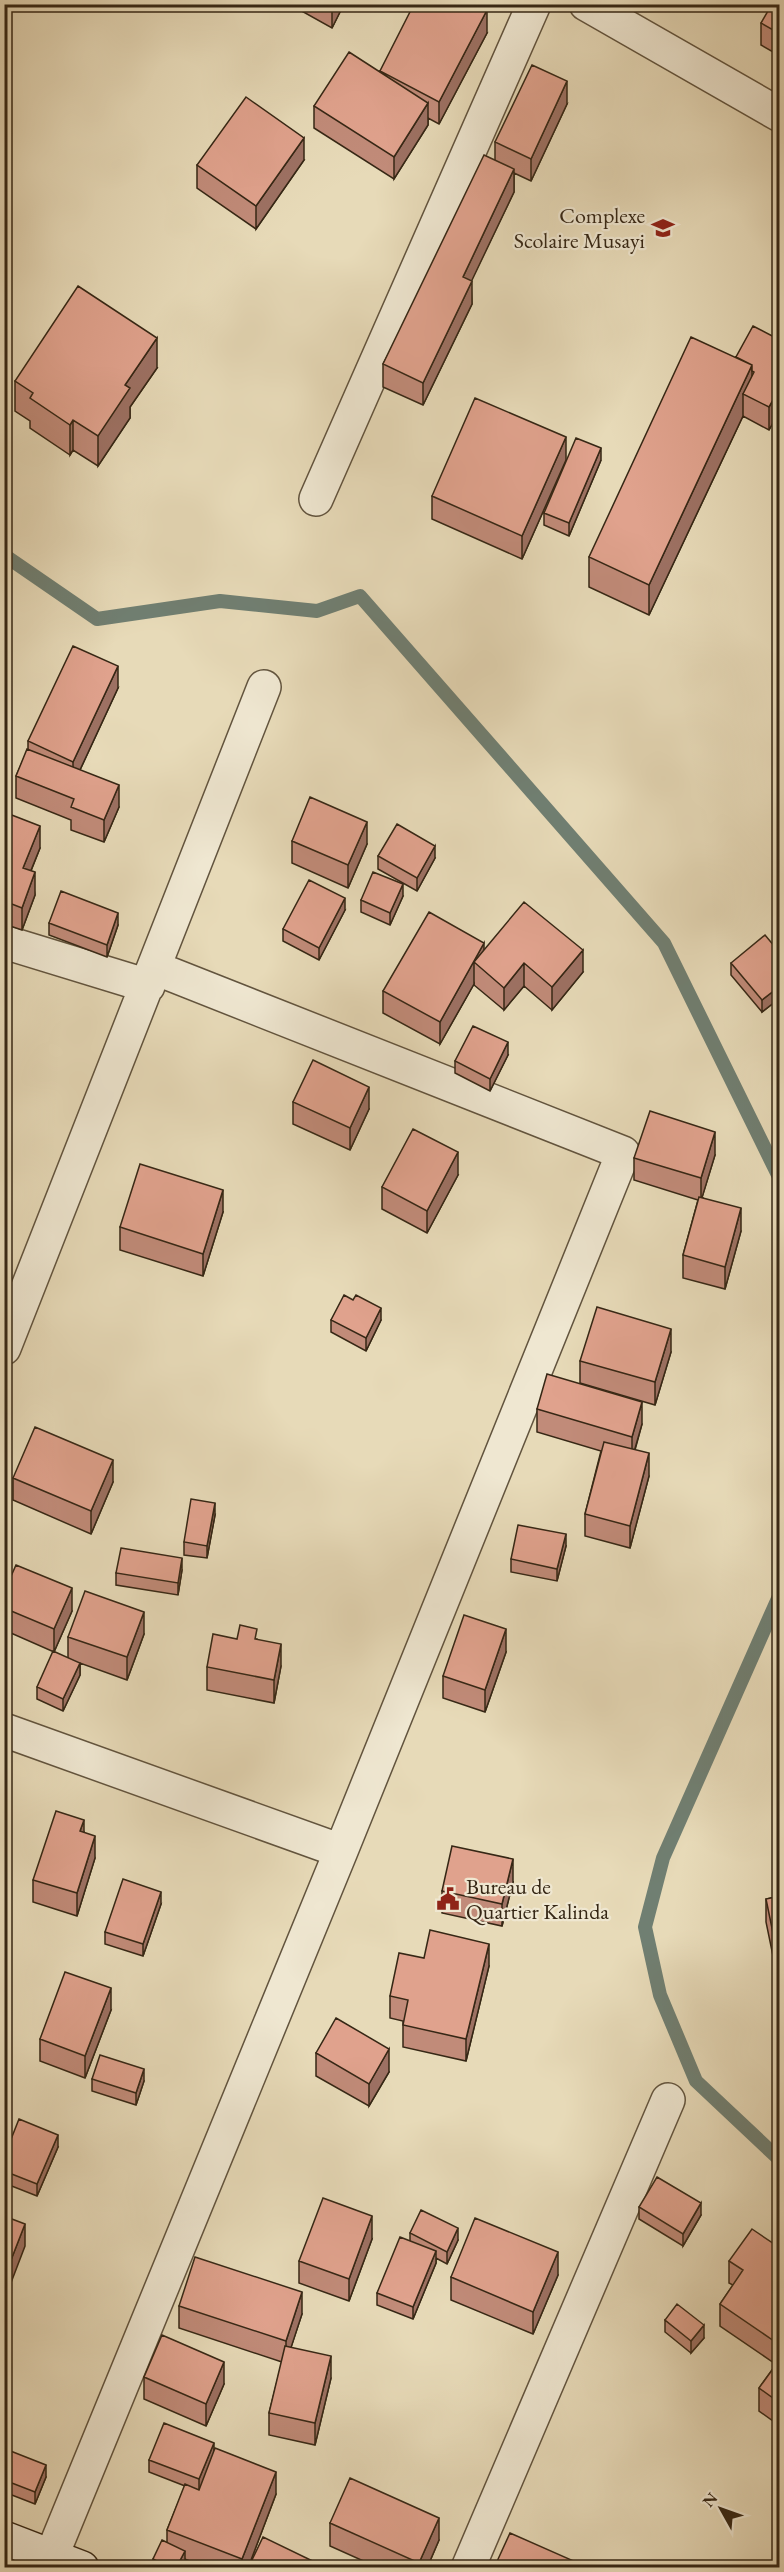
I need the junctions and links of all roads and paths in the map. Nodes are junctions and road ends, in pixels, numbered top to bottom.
1 (534, 4) edge
2 (586, 4) edge
3 (780, 115) edge
4 (316, 499) dead end
5 (264, 687) dead end
6 (4, 942) edge
7 (151, 977) junction
8 (4, 1348) edge
9 (4, 1730) edge
10 (341, 1851) junction
11 (668, 2100) dead end
12 (4, 2538) edge
13 (48, 2561) edge
14 (82, 2568) edge
15 (468, 2568) edge

1 - 4 street
2 - 3 street
5 - 7 street
6 - 7 street
7 - 8 street
7 - 10 street
9 - 10 street
10 - 13 street
11 - 15 street
12 - 13 street
13 - 14 street

